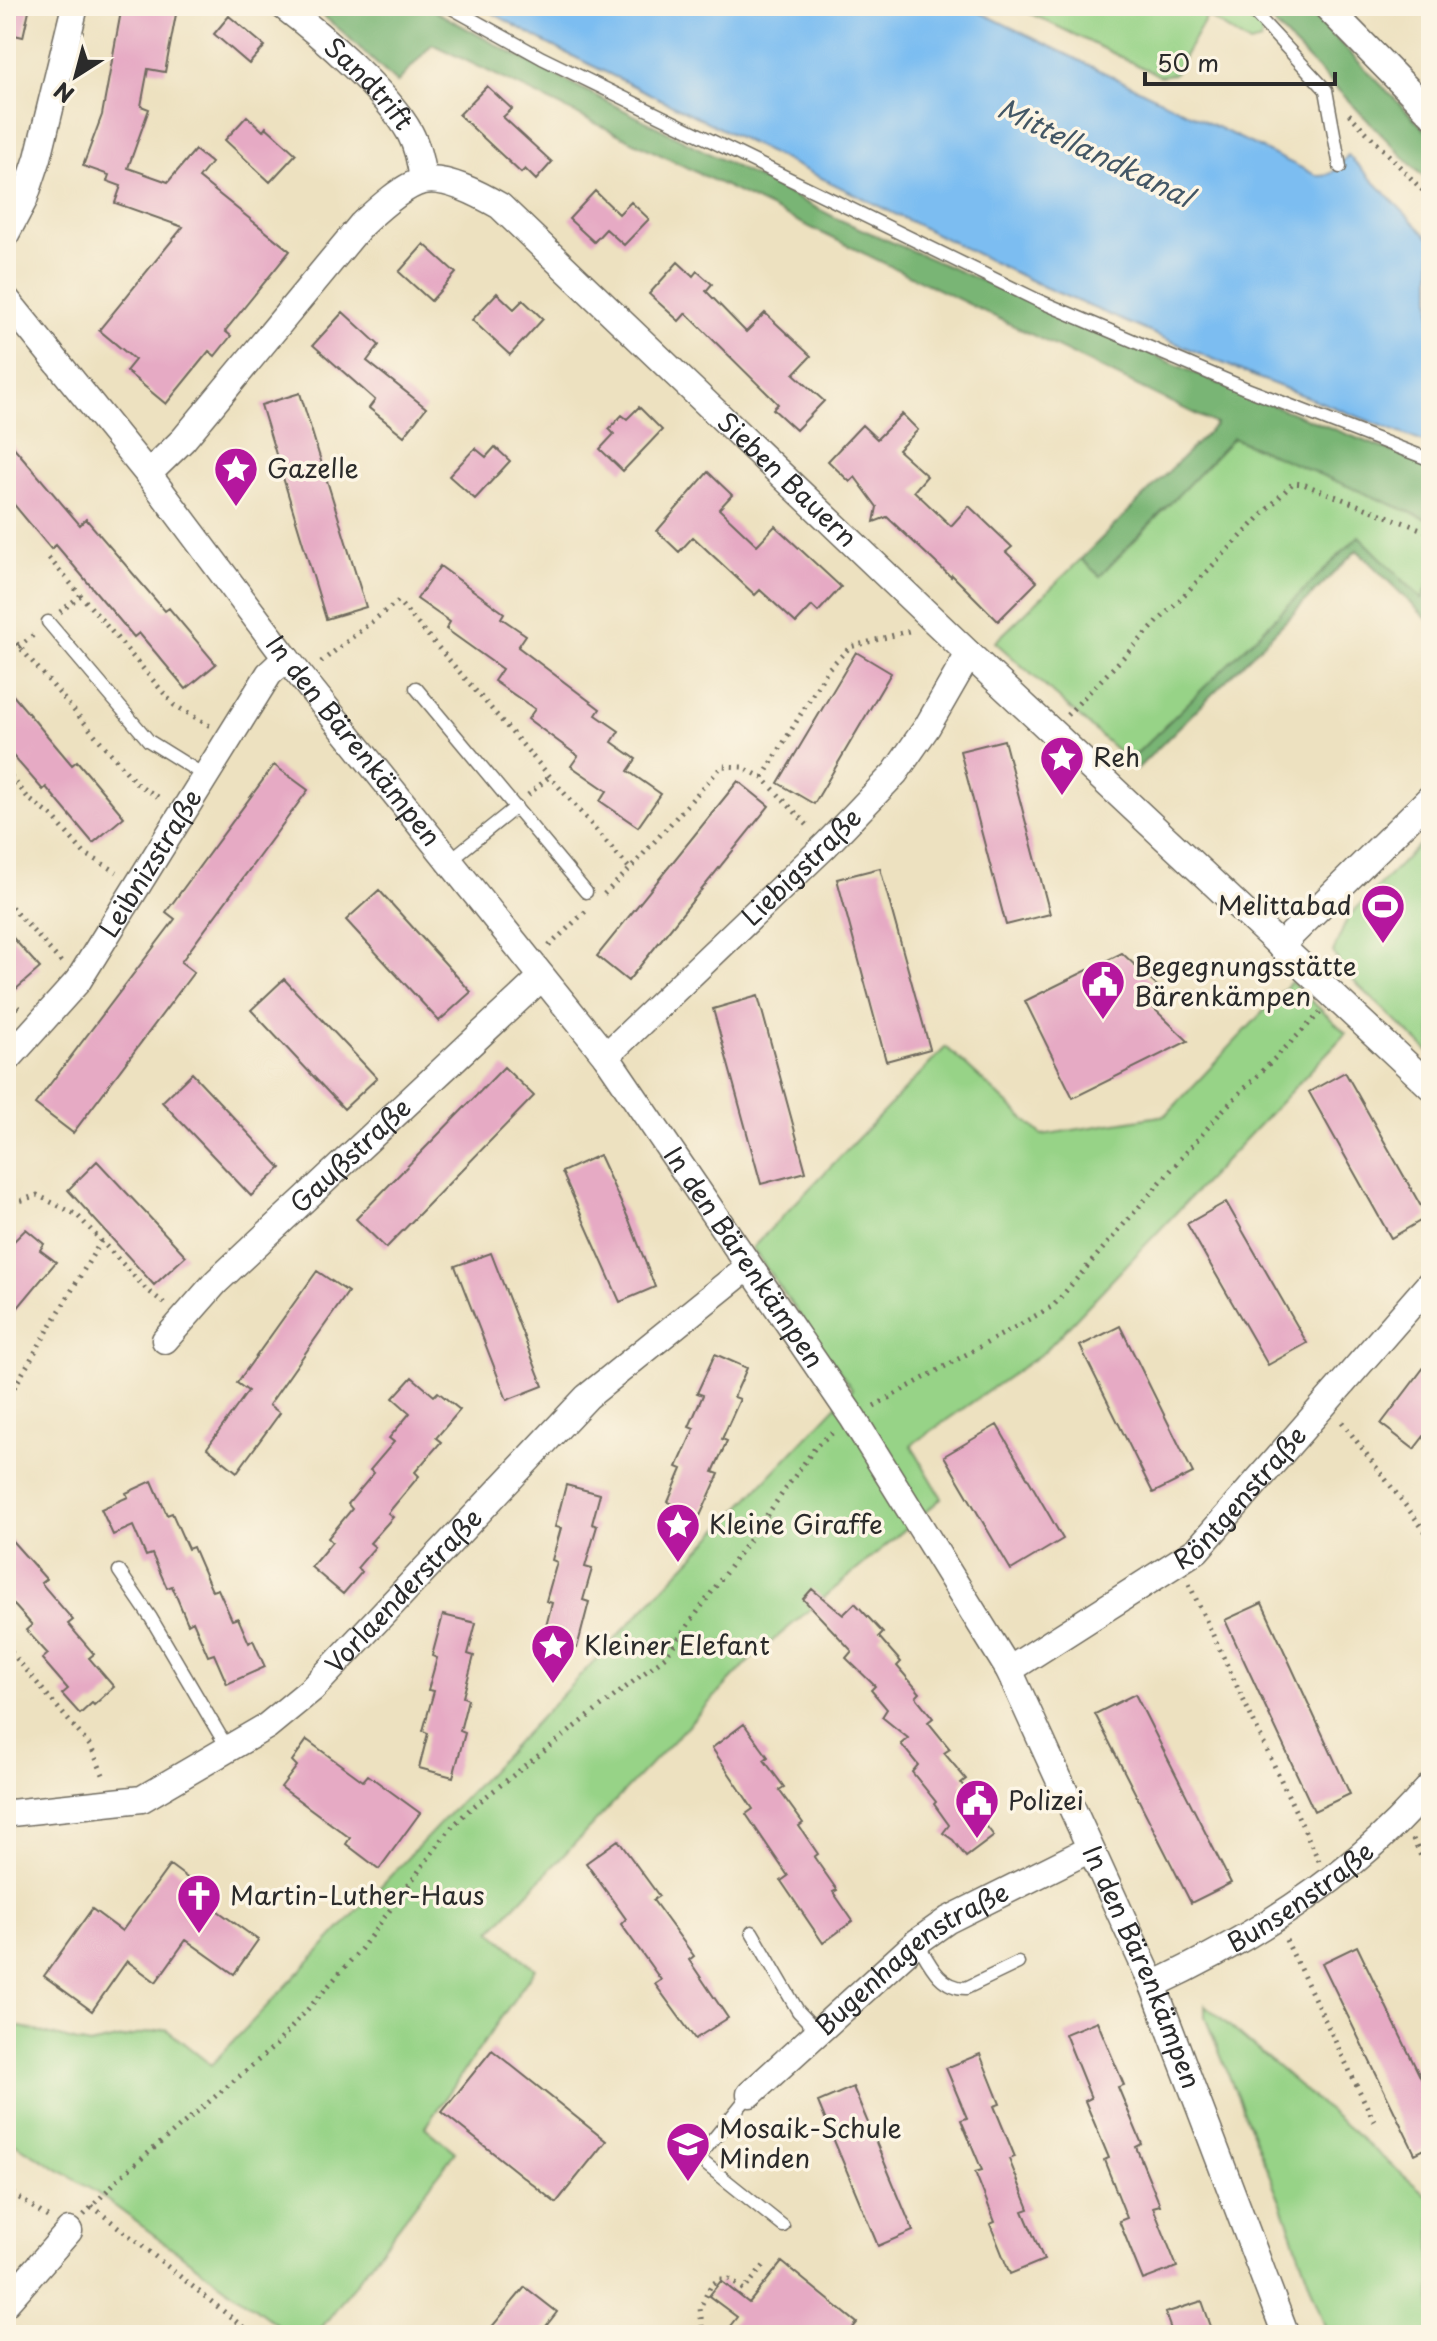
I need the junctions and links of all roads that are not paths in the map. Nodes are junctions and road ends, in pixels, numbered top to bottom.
1 (75, 6) edge
2 (283, 6) edge
3 (448, 6) edge
4 (1248, 6) edge
5 (1326, 6) edge
6 (1431, 113) edge
7 (1340, 167) dead end
8 (423, 181) junction
9 (6, 234) edge
10 (6, 299) edge
11 (1431, 460) edge
12 (148, 474) junction
13 (48, 622) dead end
14 (969, 654) junction
15 (294, 668) junction
16 (416, 688) dead end
17 (207, 777) junction
18 (1431, 797) edge
19 (516, 807) junction
20 (449, 861) junction
21 (586, 892) dead end
22 (1280, 946) junction
23 (537, 970) junction
24 (606, 1056) junction
25 (6, 1061) edge
26 (1431, 1087) edge
27 (748, 1267) junction
28 (1431, 1282) edge
29 (165, 1340) dead end
30 (119, 1571) dead end
31 (1009, 1670) junction
32 (228, 1749) junction
33 (1431, 1785) edge
34 (6, 1812) edge
35 (1090, 1849) junction
36 (752, 1932) dead end
37 (917, 1942) junction
38 (1018, 1963) dead end
39 (1153, 1985) junction
40 (818, 2032) junction
41 (750, 2094) joint
42 (783, 2226) dead end
43 (69, 2231) road end
44 (6, 2303) edge
45 (1286, 2335) edge

1 - 9 street
2 - 8 street, Sandtrift
3 - 11 lane
4 - 7 lane
5 - 6 street
8 - 12 street
8 - 14 street, Sieben Bauern
10 - 12 street, In den Bärenkämpen
12 - 15 street, In den Bärenkämpen
13 - 17 lane
14 - 22 street, Sieben Bauern
14 - 24 street, Liebigstraße
15 - 17 street, Leibnizstraße
15 - 20 street, In den Bärenkämpen
16 - 19 lane
17 - 25 street, Leibnizstraße
18 - 22 street
19 - 20 lane
19 - 21 lane
20 - 23 street, In den Bärenkämpen
22 - 26 street, Sieben Bauern
23 - 24 street, In den Bärenkämpen
23 - 29 street, Gaußstraße
24 - 27 street, In den Bärenkämpen
27 - 31 street, In den Bärenkämpen
27 - 32 street, Vorlaenderstraße
28 - 31 street, Röntgenstraße
30 - 32 lane
31 - 35 street, In den Bärenkämpen
32 - 34 street, Vorlaenderstraße
33 - 39 street, Bunsenstraße
35 - 37 street, Bugenhagenstraße
35 - 39 street, In den Bärenkämpen
36 - 40 lane
37 - 38 lane
37 - 40 street, Bugenhagenstraße
39 - 45 street, In den Bärenkämpen
40 - 41 street, Bugenhagenstraße
41 - 42 lane
43 - 44 street

